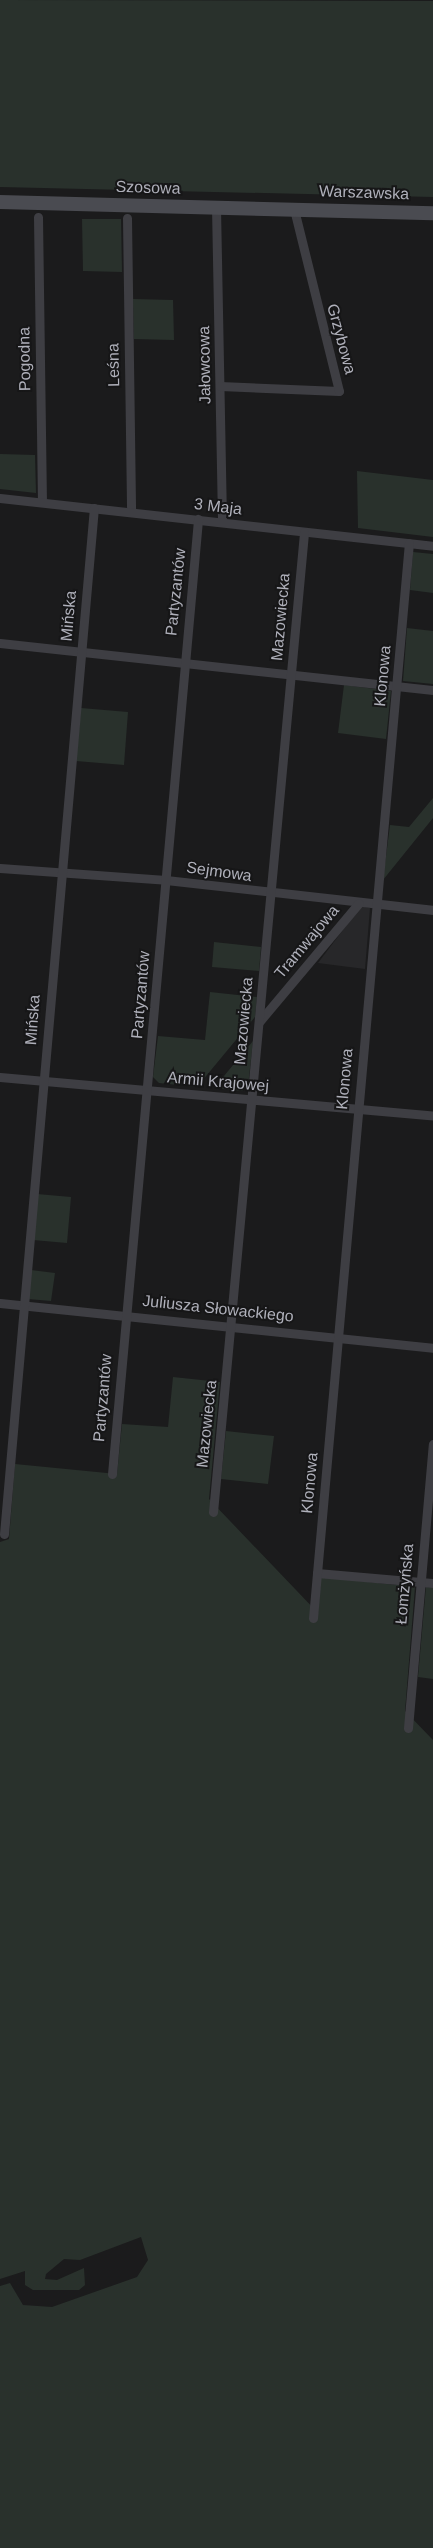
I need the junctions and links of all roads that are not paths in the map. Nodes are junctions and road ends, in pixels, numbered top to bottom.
1 (0, 202) edge
2 (216, 207) junction
3 (294, 209) junction
4 (433, 213) edge
5 (38, 217) dead end
6 (127, 218) dead end
7 (220, 386) junction
8 (0, 498) edge
9 (42, 502) junction
10 (94, 508) junction
11 (131, 512) junction
12 (198, 519) junction
13 (222, 522) junction
14 (304, 532) junction
15 (409, 543) junction
16 (433, 546) edge
17 (0, 643) edge
18 (81, 653) junction
19 (184, 664) junction
20 (290, 676) junction
21 (397, 686) junction
22 (433, 690) edge
23 (0, 868) edge
24 (59, 873) junction
25 (166, 880) junction
26 (270, 894) junction
27 (359, 903) junction
28 (375, 905) junction
29 (433, 910) edge
30 (259, 1022) junction
31 (0, 1077) edge
32 (43, 1082) junction
33 (148, 1090) junction
34 (252, 1100) junction
35 (358, 1110) junction
36 (433, 1116) edge
37 (0, 1303) edge
38 (22, 1305) junction
39 (126, 1315) junction
40 (232, 1326) junction
41 (338, 1337) junction
42 (433, 1348) edge
43 (433, 1444) edge
44 (112, 1474) dead end
45 (213, 1512) dead end
46 (4, 1534) dead end
47 (317, 1573) junction
48 (420, 1582) junction
49 (433, 1584) edge
50 (313, 1618) dead end
51 (408, 1728) dead end

1 - 2 main road, Szosowa
2 - 3 main road, Szosowa
2 - 7 street, Jałowcowa
3 - 4 main road, Warszawska
3 - 7 street, Grzybowa
5 - 9 street, Pogodna
6 - 11 street, Leśna
7 - 13 street, Jałowcowa
8 - 9 street, 3 Maja
9 - 10 street, 3 Maja
10 - 11 street, 3 Maja
10 - 18 street, Mińska
11 - 12 street, 3 Maja
12 - 13 street, 3 Maja
12 - 19 street, Partyzantów
13 - 14 street, 3 Maja
14 - 15 street, 3 Maja
14 - 20 street, Mazowiecka
15 - 16 street, 3 Maja
15 - 21 street, Klonowa
17 - 18 street
18 - 19 street
18 - 24 street, Mińska
19 - 20 street
19 - 25 street, Partyzantów
20 - 21 street
20 - 26 street, Mazowiecka
21 - 22 street
21 - 28 street, Klonowa
23 - 24 street, Sejmowa
24 - 25 street, Sejmowa
24 - 32 street, Mińska
25 - 26 street, Sejmowa
25 - 33 street, Partyzantów
26 - 27 street, Sejmowa
26 - 30 street, Mazowiecka
27 - 28 street, Sejmowa
27 - 30 street, Tramwajowa
28 - 29 street, Sejmowa
28 - 35 street, Klonowa
30 - 34 street, Mazowiecka
31 - 32 street, Armii Krajowej
32 - 33 street, Armii Krajowej
32 - 38 street, Mińska
33 - 34 street, Armii Krajowej
33 - 39 street, Partyzantów
34 - 35 street, Armii Krajowej
34 - 40 street, Mazowiecka
35 - 36 street, Armii Krajowej
35 - 41 street, Klonowa
37 - 38 street, Juliusza Słowackiego
38 - 39 street, Juliusza Słowackiego
38 - 46 street, Mińska
39 - 40 street, Juliusza Słowackiego
39 - 44 street, Partyzantów
40 - 41 street, Juliusza Słowackiego
40 - 45 street, Mazowiecka
41 - 42 street, Juliusza Słowackiego
41 - 47 street, Klonowa
43 - 48 street, Łomżyńska
47 - 48 street
47 - 50 street, Klonowa
48 - 49 street
48 - 51 street, Łomżyńska

